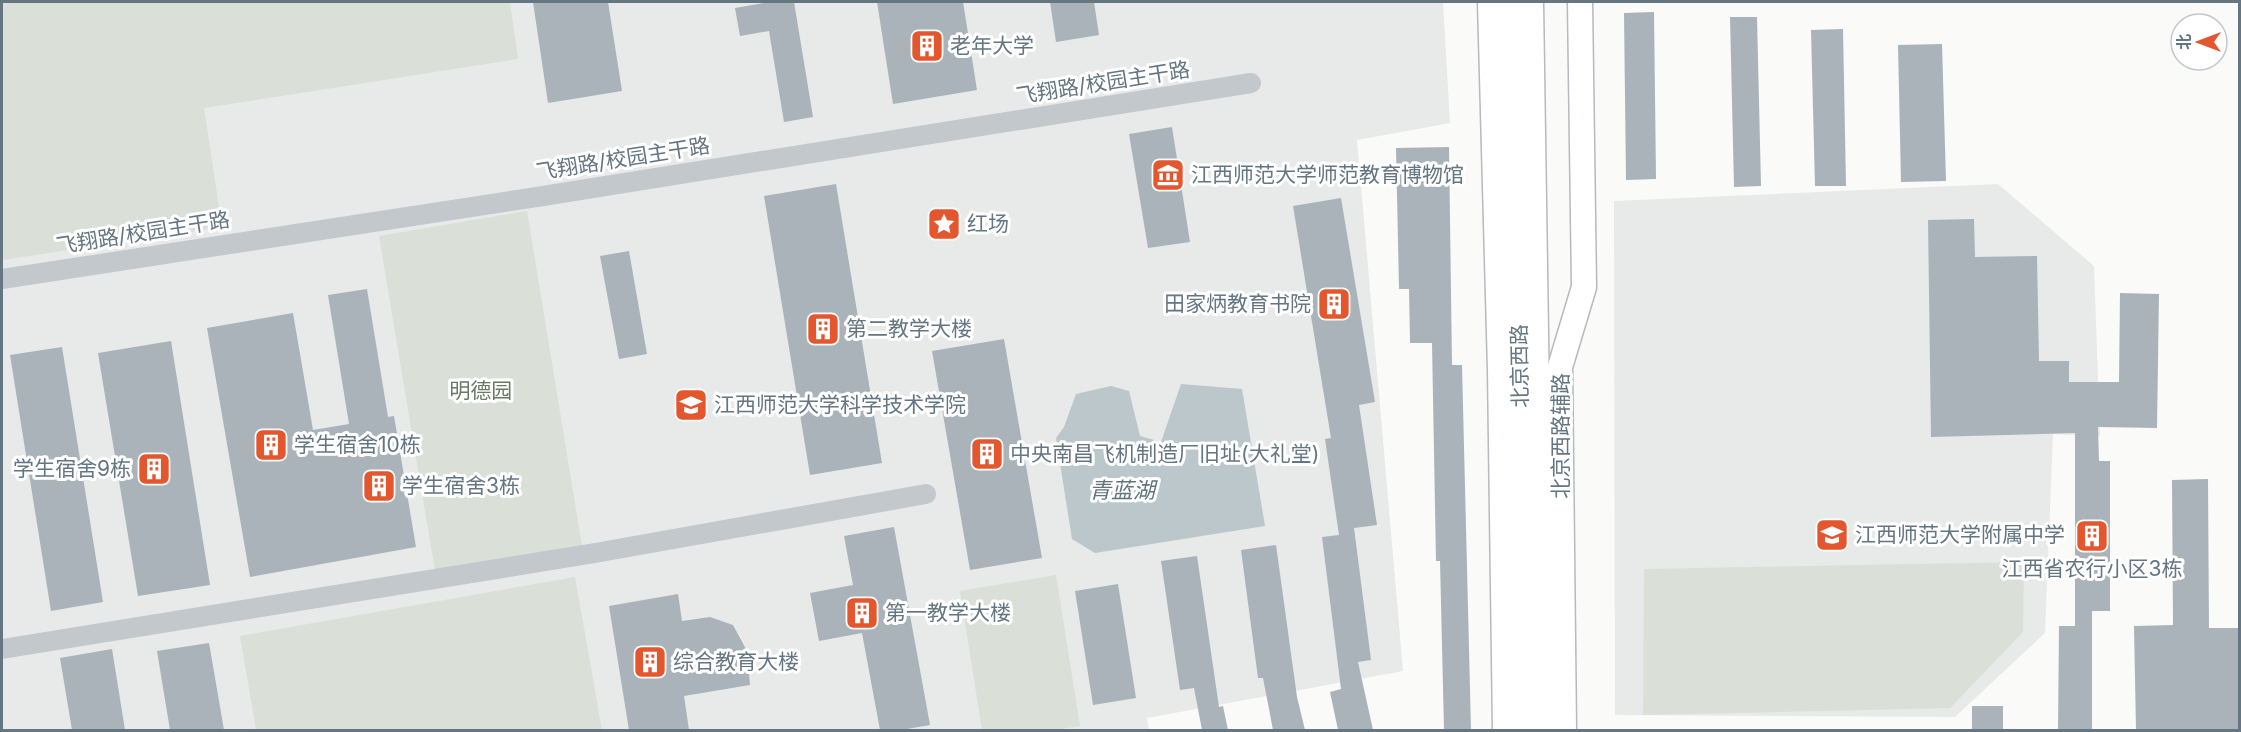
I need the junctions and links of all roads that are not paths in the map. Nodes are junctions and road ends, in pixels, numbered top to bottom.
1 (1490, 2) edge
2 (1512, 2) edge
3 (1531, 2) edge
4 (1580, 2) edge
5 (1251, 83) dead end
6 (2, 279) edge
7 (926, 494) dead end
8 (2, 649) edge
9 (1505, 730) edge
10 (1525, 730) edge
11 (1542, 730) edge
12 (1564, 730) edge

1 - 9 main road
2 - 10 main road, 北京西路
3 - 11 main road, 北京西路
4 - 12 main road, 北京西路辅路
5 - 6 street, 飞翔路/校园主干路
7 - 8 street

